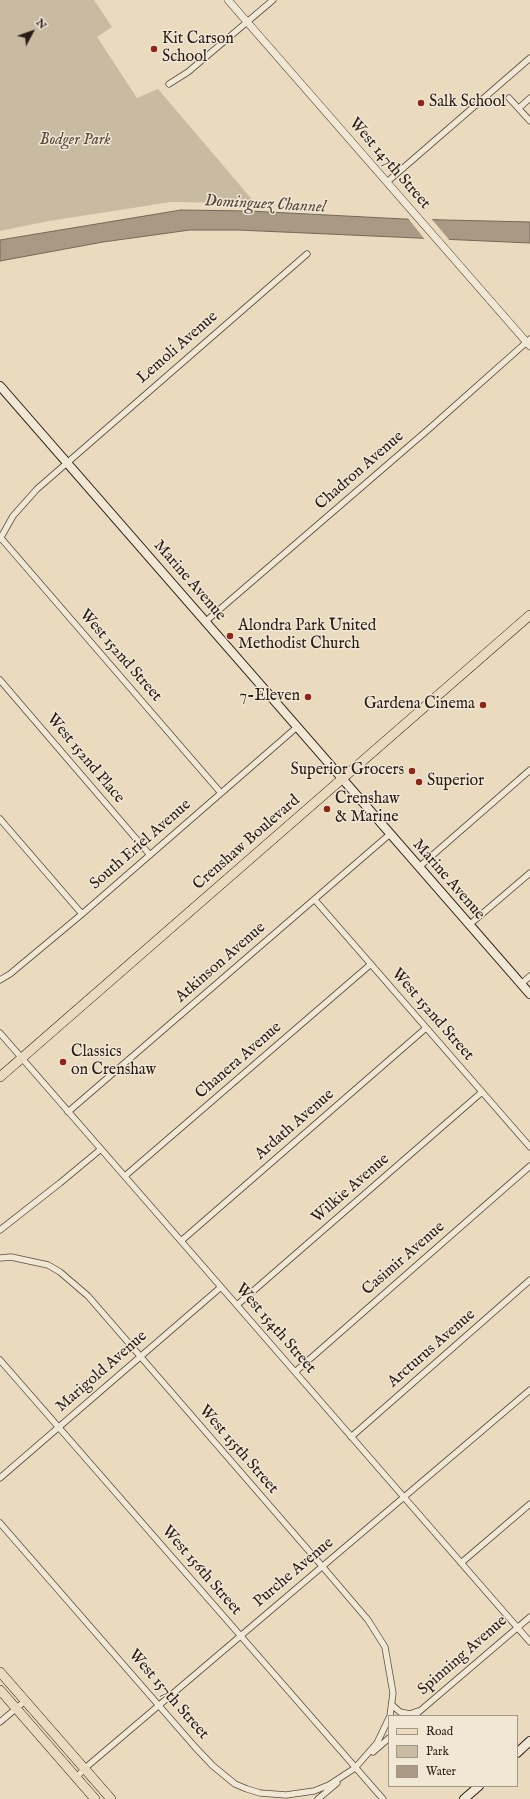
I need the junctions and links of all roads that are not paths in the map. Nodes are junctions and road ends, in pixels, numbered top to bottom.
1 (228, 0) edge
2 (273, 0) edge
3 (247, 22) junction
4 (530, 58) edge
5 (169, 84) dead end
6 (509, 98) dead end
7 (530, 98) edge
8 (519, 108) junction
9 (530, 121) edge
10 (387, 182) junction
11 (307, 254) dead end
12 (529, 342) edge
13 (0, 386) edge
14 (67, 462) junction
15 (0, 538) edge
16 (530, 615) edge
17 (205, 622) junction
18 (0, 680) edge
19 (297, 727) junction
20 (530, 770) edge
21 (343, 780) junction
22 (221, 793) junction
23 (0, 818) edge
24 (390, 834) junction
25 (150, 855) junction
26 (419, 867) junction
27 (530, 873) edge
28 (315, 900) junction
29 (82, 914) junction
30 (469, 926) junction
31 (371, 964) junction
32 (530, 976) edge
33 (0, 980) edge
34 (521, 984) junction
35 (530, 994) edge
36 (426, 1028) junction
37 (0, 1033) edge
38 (22, 1058) junction
39 (0, 1077) edge
40 (482, 1092) junction
41 (68, 1112) junction
42 (530, 1147) edge
43 (101, 1149) junction
44 (530, 1166) edge
45 (125, 1176) junction
46 (0, 1230) edge
47 (181, 1241) junction
48 (0, 1258) edge
49 (530, 1280) edge
50 (221, 1287) junction
51 (237, 1305) junction
52 (140, 1357) junction
53 (0, 1360) edge
54 (295, 1372) junction
55 (530, 1390) edge
56 (59, 1426) junction
57 (351, 1437) junction
58 (0, 1478) edge
59 (404, 1497) junction
60 (530, 1504) edge
61 (0, 1523) edge
62 (461, 1563) junction
63 (322, 1566) junction
64 (530, 1617) edge
65 (517, 1627) junction
66 (240, 1636) junction
67 (530, 1642) edge
68 (0, 1672) edge
69 (0, 1690) edge
70 (25, 1701) junction
71 (160, 1704) junction
72 (392, 1705) junction
73 (16, 1709) junction
74 (422, 1710) junction
75 (390, 1715) edge
76 (415, 1715) edge
77 (388, 1719) edge
78 (0, 1722) edge
79 (388, 1739) edge
80 (530, 1741) edge
81 (518, 1752) edge
82 (355, 1768) junction
83 (84, 1769) junction
84 (77, 1778) junction
85 (478, 1787) edge
86 (281, 1795) junction
87 (95, 1799) edge
88 (111, 1799) edge
89 (286, 1799) edge
90 (318, 1799) edge
91 (383, 1799) edge
92 (464, 1799) edge

1 - 3 street, West 147th Street
2 - 3 street
3 - 5 street
3 - 10 street, West 147th Street
4 - 10 street
6 - 8 street
7 - 8 street
8 - 9 street
10 - 12 street, West 147th Street
11 - 14 street, Lemoli Avenue
12 - 17 street, Chadron Avenue
13 - 14 main road, Marine Avenue
14 - 15 street, Lemoli Avenue
14 - 17 main road, Marine Avenue
15 - 22 street, West 152nd Street
16 - 21 main road, Crenshaw Boulevard
17 - 19 main road, Marine Avenue
18 - 25 street, West 152nd Place
19 - 21 main road, Marine Avenue
19 - 22 street, South Eriel Avenue
20 - 26 street
21 - 24 main road, Marine Avenue
21 - 38 main road, Crenshaw Boulevard
22 - 25 street, South Eriel Avenue
23 - 29 street
24 - 26 main road, Marine Avenue
24 - 28 street, Atkinson Avenue
25 - 29 street, South Eriel Avenue
26 - 30 main road, Marine Avenue
27 - 30 street
28 - 31 street, West 152nd Street
28 - 41 street, Atkinson Avenue
29 - 33 street, South Eriel Avenue
30 - 34 main road, Marine Avenue
31 - 36 street, West 152nd Street
31 - 45 street, Chanera Avenue
32 - 34 street
34 - 35 main road, Marine Avenue
36 - 40 street, West 152nd Street
36 - 47 street, Ardath Avenue
37 - 38 street, West 154th Street
38 - 39 main road, Crenshaw Boulevard
38 - 41 street, West 154th Street
40 - 42 street, West 152nd Street
40 - 51 street, Wilkie Avenue
41 - 43 street, West 154th Street
43 - 45 street, West 154th Street
43 - 46 street
44 - 54 street, Casimir Avenue
45 - 47 street, West 154th Street
47 - 50 street, West 154th Street
48 - 52 street, West 155th Street
49 - 57 street, Arcturus Avenue
50 - 51 street, West 154th Street
50 - 52 street, Marigold Avenue
51 - 54 street, West 154th Street
52 - 56 street, Marigold Avenue
52 - 63 street, West 155th Street
53 - 56 street, West 156th Street
54 - 57 street, West 154th Street
55 - 59 street, Purche Avenue
56 - 58 street, Marigold Avenue
56 - 66 street, West 156th Street
57 - 59 street, West 154th Street
59 - 62 street, West 154th Street
59 - 63 street, Purche Avenue
60 - 62 street
61 - 71 street, West 157th Street
62 - 65 street, West 154th Street
63 - 66 street, Purche Avenue
63 - 72 street, West 155th Street
64 - 65 street, Spinning Avenue
65 - 67 street, West 154th Street
65 - 74 street, Spinning Avenue
66 - 71 street, Purche Avenue
66 - 82 street, West 156th Street
68 - 70 main road
69 - 73 main road
70 - 73 street
70 - 83 main road
71 - 83 street, Purche Avenue
71 - 86 street, West 157th Street
72 - 74 street
72 - 75 street, West 155th Street
73 - 78 street
73 - 84 main road
74 - 76 street, Spinning Avenue
77 - 82 street, West 155th Street
79 - 82 street
80 - 81 main road
82 - 86 street, West 157th Street
82 - 90 street
82 - 91 street, West 156th Street
83 - 84 street, Purche Avenue
83 - 88 main road
84 - 87 main road
85 - 92 main road
86 - 89 street

